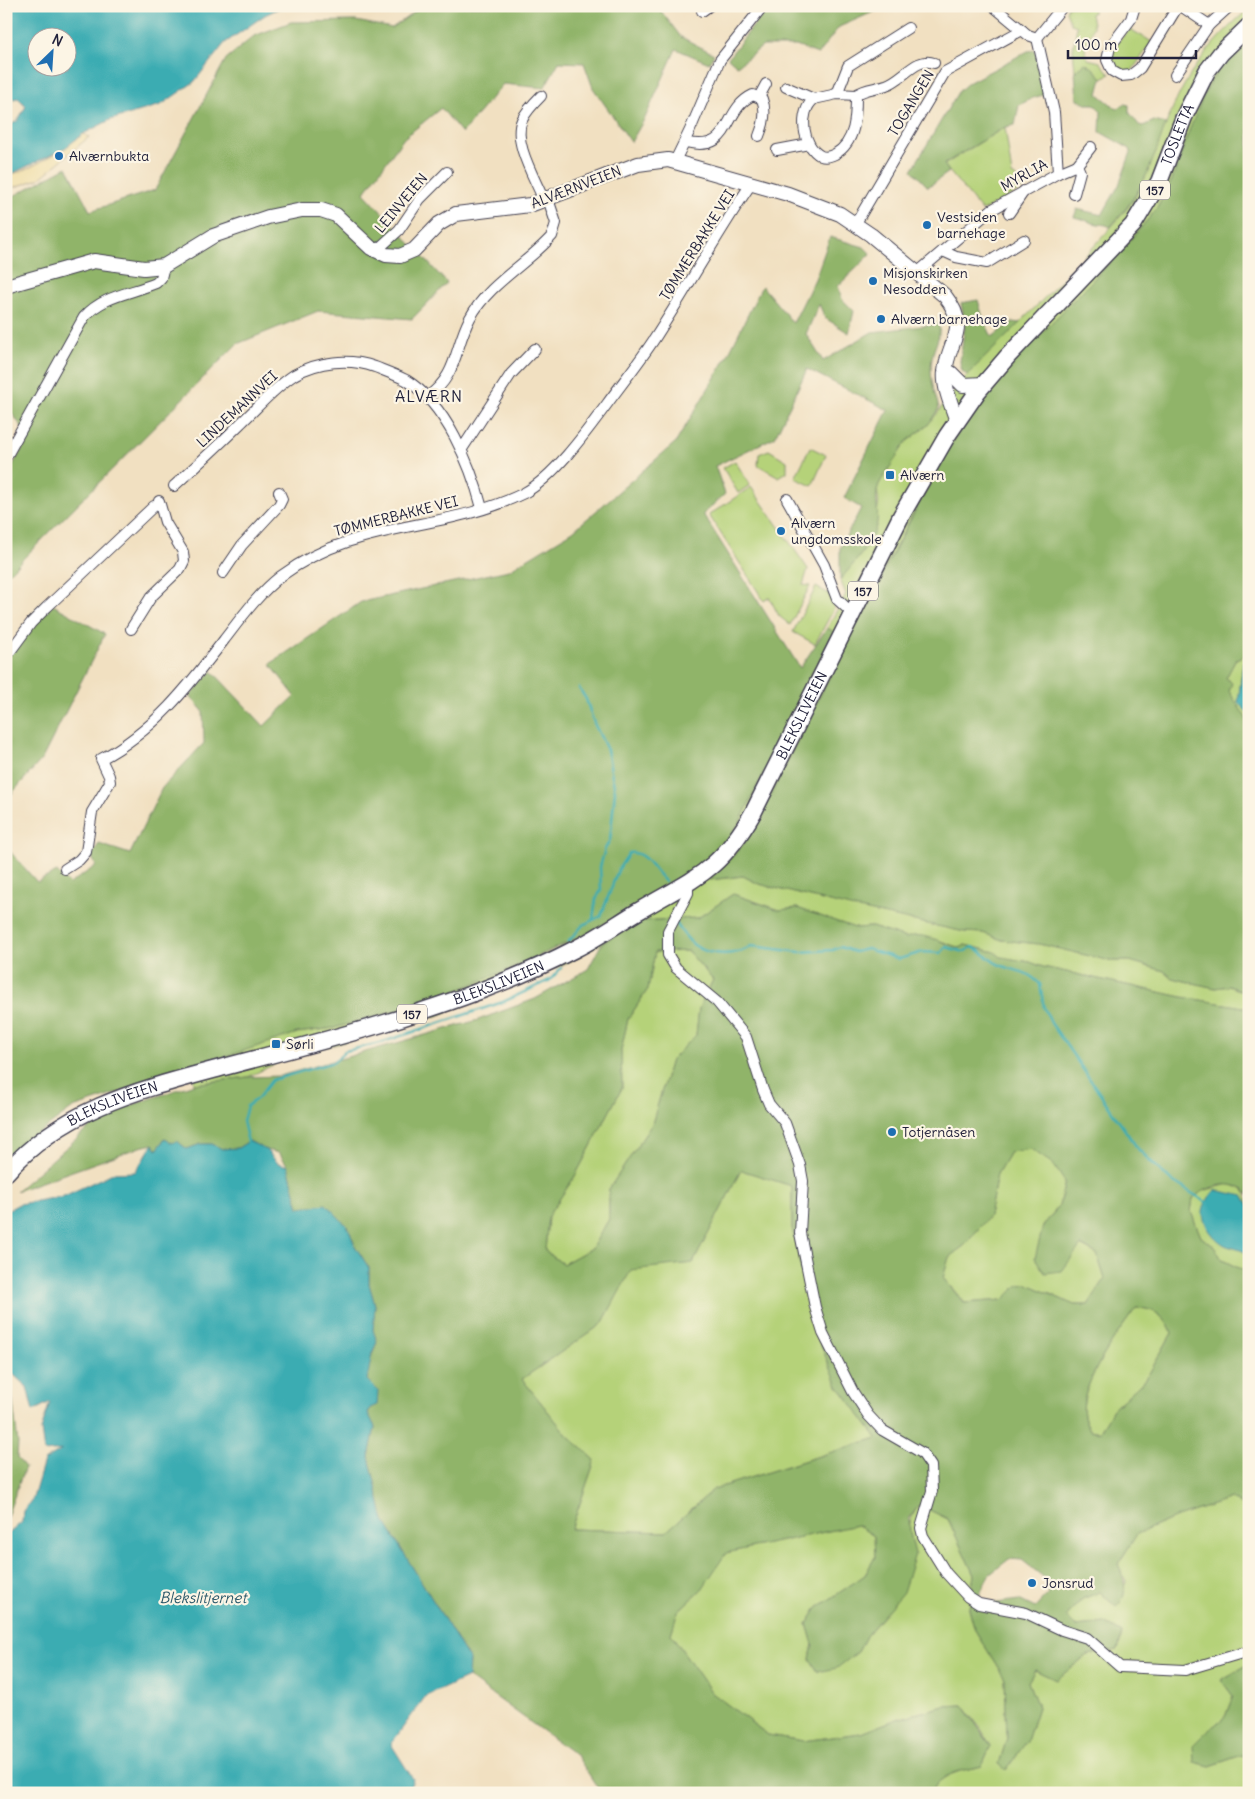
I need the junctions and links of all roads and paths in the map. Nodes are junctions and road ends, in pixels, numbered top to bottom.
1 (763, 6) edge
2 (993, 6) edge
3 (1063, 6) edge
4 (1135, 6) edge
5 (1179, 6) edge
6 (1230, 6) edge
7 (1208, 25) junction
8 (1249, 26) edge
9 (908, 28) dead end
10 (1022, 30) junction
11 (1036, 38) junction
12 (934, 63) dead end
13 (1175, 75) dead end
14 (766, 84) dead end
15 (786, 87) dead end
16 (837, 94) junction
17 (856, 95) junction
18 (541, 96) dead end
19 (759, 97) junction
20 (814, 98) junction
21 (759, 136) dead end
22 (685, 142) junction
23 (810, 144) junction
24 (1091, 147) dead end
25 (777, 150) dead end
26 (675, 161) junction
27 (1076, 165) junction
28 (447, 172) dead end
29 (1058, 173) junction
30 (752, 184) junction
31 (1024, 191) junction
32 (1074, 194) dead end
33 (546, 200) junction
34 (1009, 214) dead end
35 (856, 223) junction
36 (1024, 240) dead end
37 (376, 251) junction
38 (943, 251) junction
39 (164, 266) junction
40 (918, 272) junction
41 (6, 286) edge
42 (535, 349) dead end
43 (951, 354) junction
44 (951, 373) junction
45 (984, 384) junction
46 (427, 397) junction
47 (961, 415) junction
48 (462, 449) junction
49 (6, 457) edge
50 (174, 486) dead end
51 (279, 492) dead end
52 (786, 499) dead end
53 (482, 508) junction
54 (223, 573) dead end
55 (852, 613) junction
56 (131, 628) dead end
57 (6, 656) edge
58 (65, 869) dead end
59 (688, 884) junction
60 (6, 1174) edge
61 (1249, 1651) edge

1 - 22 street
2 - 10 street
3 - 11 street
4 - 5 street
5 - 7 street
6 - 7 street
7 - 13 street
8 - 45 main road, TOSLETTA / 157
9 - 16 street
10 - 11 street
10 - 35 street, TOGANGEN
11 - 29 street, MYRLIA
12 - 17 street
14 - 19 street
15 - 20 street
16 - 17 street
16 - 20 street
17 - 23 street
18 - 33 street
19 - 21 street
19 - 22 street
20 - 23 street
22 - 26 street
23 - 25 street
24 - 27 street
26 - 30 main road, ALVÆRNVEIEN
26 - 33 main road, ALVÆRNVEIEN
27 - 29 street
27 - 32 street
28 - 37 street, LEINVEIEN
29 - 31 street, MYRLIA
30 - 35 main road, ALVÆRNVEIEN
30 - 53 street, TØMMERBAKKE VEI
31 - 34 street
31 - 38 street, MYRLIA
33 - 37 main road, ALVÆRNVEIEN
33 - 46 street
35 - 40 main road, ALVÆRNVEIEN
36 - 38 street
37 - 39 main road
38 - 40 street, MYRLIA
39 - 41 main road
39 - 49 street
40 - 43 main road, ALVÆRNVEIEN
42 - 48 street
43 - 44 main road, ALVÆRNVEIEN
43 - 47 main road, ALVÆRNVEIEN
44 - 45 main road
44 - 47 main road, ALVÆRNVEIEN
45 - 47 main road, 157
46 - 48 street, LINDEMANNVEI
46 - 50 street, LINDEMANNVEI
47 - 55 main road, BLEKSLIVEIEN / 157
48 - 53 street, LINDEMANNVEI
51 - 54 street
52 - 55 street
53 - 58 street, TØMMERBAKKE VEI
55 - 59 main road, BLEKSLIVEIEN / 157
56 - 57 street
59 - 60 main road, BLEKSLIVEIEN / 157
59 - 61 street

